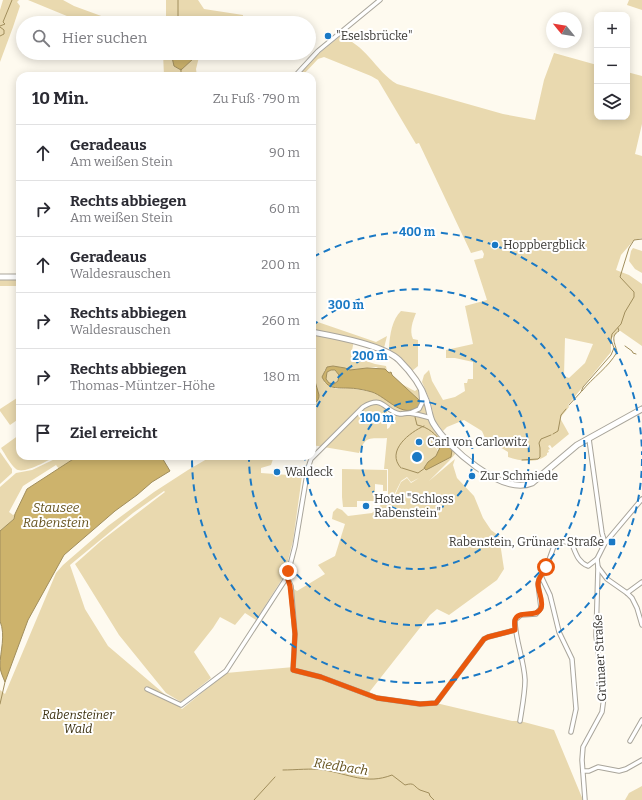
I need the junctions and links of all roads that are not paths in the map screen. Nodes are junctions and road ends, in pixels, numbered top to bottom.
1 (380, 0) edge
2 (316, 53) edge
3 (310, 60) edge
4 (299, 72) edge
5 (0, 277) edge
6 (16, 277) edge
7 (316, 333) edge
8 (421, 388) junction
9 (642, 409) edge
10 (408, 413) junction
11 (431, 418) junction
12 (589, 439) junction
13 (316, 454) edge
14 (311, 460) edge
15 (642, 499) edge
16 (605, 543) junction
17 (597, 559) junction
18 (598, 567) junction
19 (541, 576) junction
20 (287, 577) junction
21 (642, 582) edge
22 (627, 593) junction
23 (642, 607) edge
24 (637, 608) junction
25 (642, 625) edge
26 (515, 630) junction
27 (147, 689) dead end
28 (642, 720) edge
29 (520, 721) dead end
30 (571, 732) dead end
31 (630, 740) dead end
32 (642, 760) edge
33 (583, 771) junction
34 (585, 800) edge

1 - 2 street
3 - 4 street
5 - 6 main road
7 - 8 main road
8 - 10 street
8 - 11 main road
9 - 12 main road
10 - 11 street
10 - 13 street
11 - 12 main road
12 - 16 street
14 - 20 street
15 - 16 street
16 - 17 street
17 - 18 street, Grünaer Straße
17 - 19 street
18 - 22 street
18 - 33 street, Grünaer Straße
19 - 26 street
19 - 30 street
20 - 26 street
20 - 27 street
21 - 22 street
22 - 24 street
23 - 24 street
24 - 25 street
26 - 29 street
28 - 31 street
32 - 33 street
33 - 34 street, Grünaer Straße

